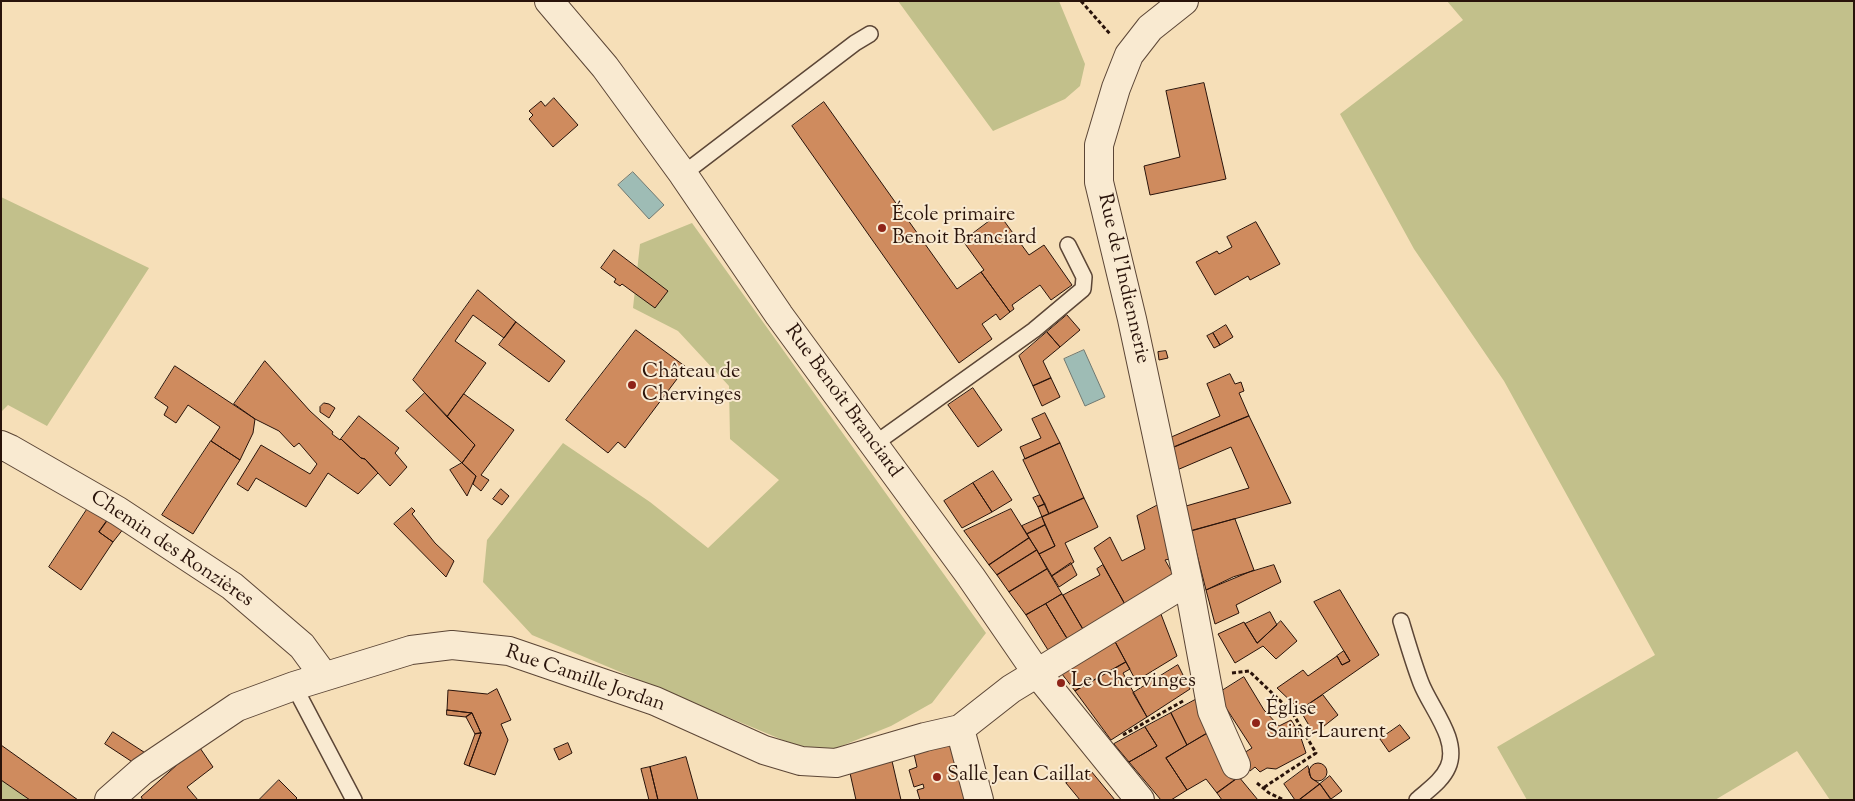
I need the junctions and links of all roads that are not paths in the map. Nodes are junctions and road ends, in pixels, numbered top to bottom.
1 (548, 1) edge
2 (1184, 1) edge
3 (870, 34) dead end
4 (683, 174) junction
5 (1068, 245) dead end
6 (1, 445) edge
7 (873, 445) junction
8 (1188, 581) junction
9 (1400, 621) dead end
10 (1037, 673) junction
11 (324, 676) junction
12 (294, 686) junction
13 (960, 729) junction
14 (1236, 765) dead end
15 (109, 800) edge
16 (354, 800) edge
17 (979, 800) edge
18 (1140, 800) edge
19 (1417, 800) edge

1 - 4 street, Rue Benoît Branciard
2 - 8 street, Rue de l'Indiennerie
3 - 4 lane
4 - 7 street, Rue Benoît Branciard
5 - 7 lane
6 - 11 street, Chemin des Ronzières
7 - 10 street, Rue Benoît Branciard
8 - 10 street
8 - 14 street, Rue de l'Indiennerie
9 - 19 lane
10 - 13 street, Rue Camille Jordan
10 - 18 street, Rue Benoît Branciard
11 - 12 street, Rue Camille Jordan
11 - 13 street, Rue Camille Jordan
12 - 15 street, Rue Camille Jordan
12 - 16 lane
13 - 17 street

